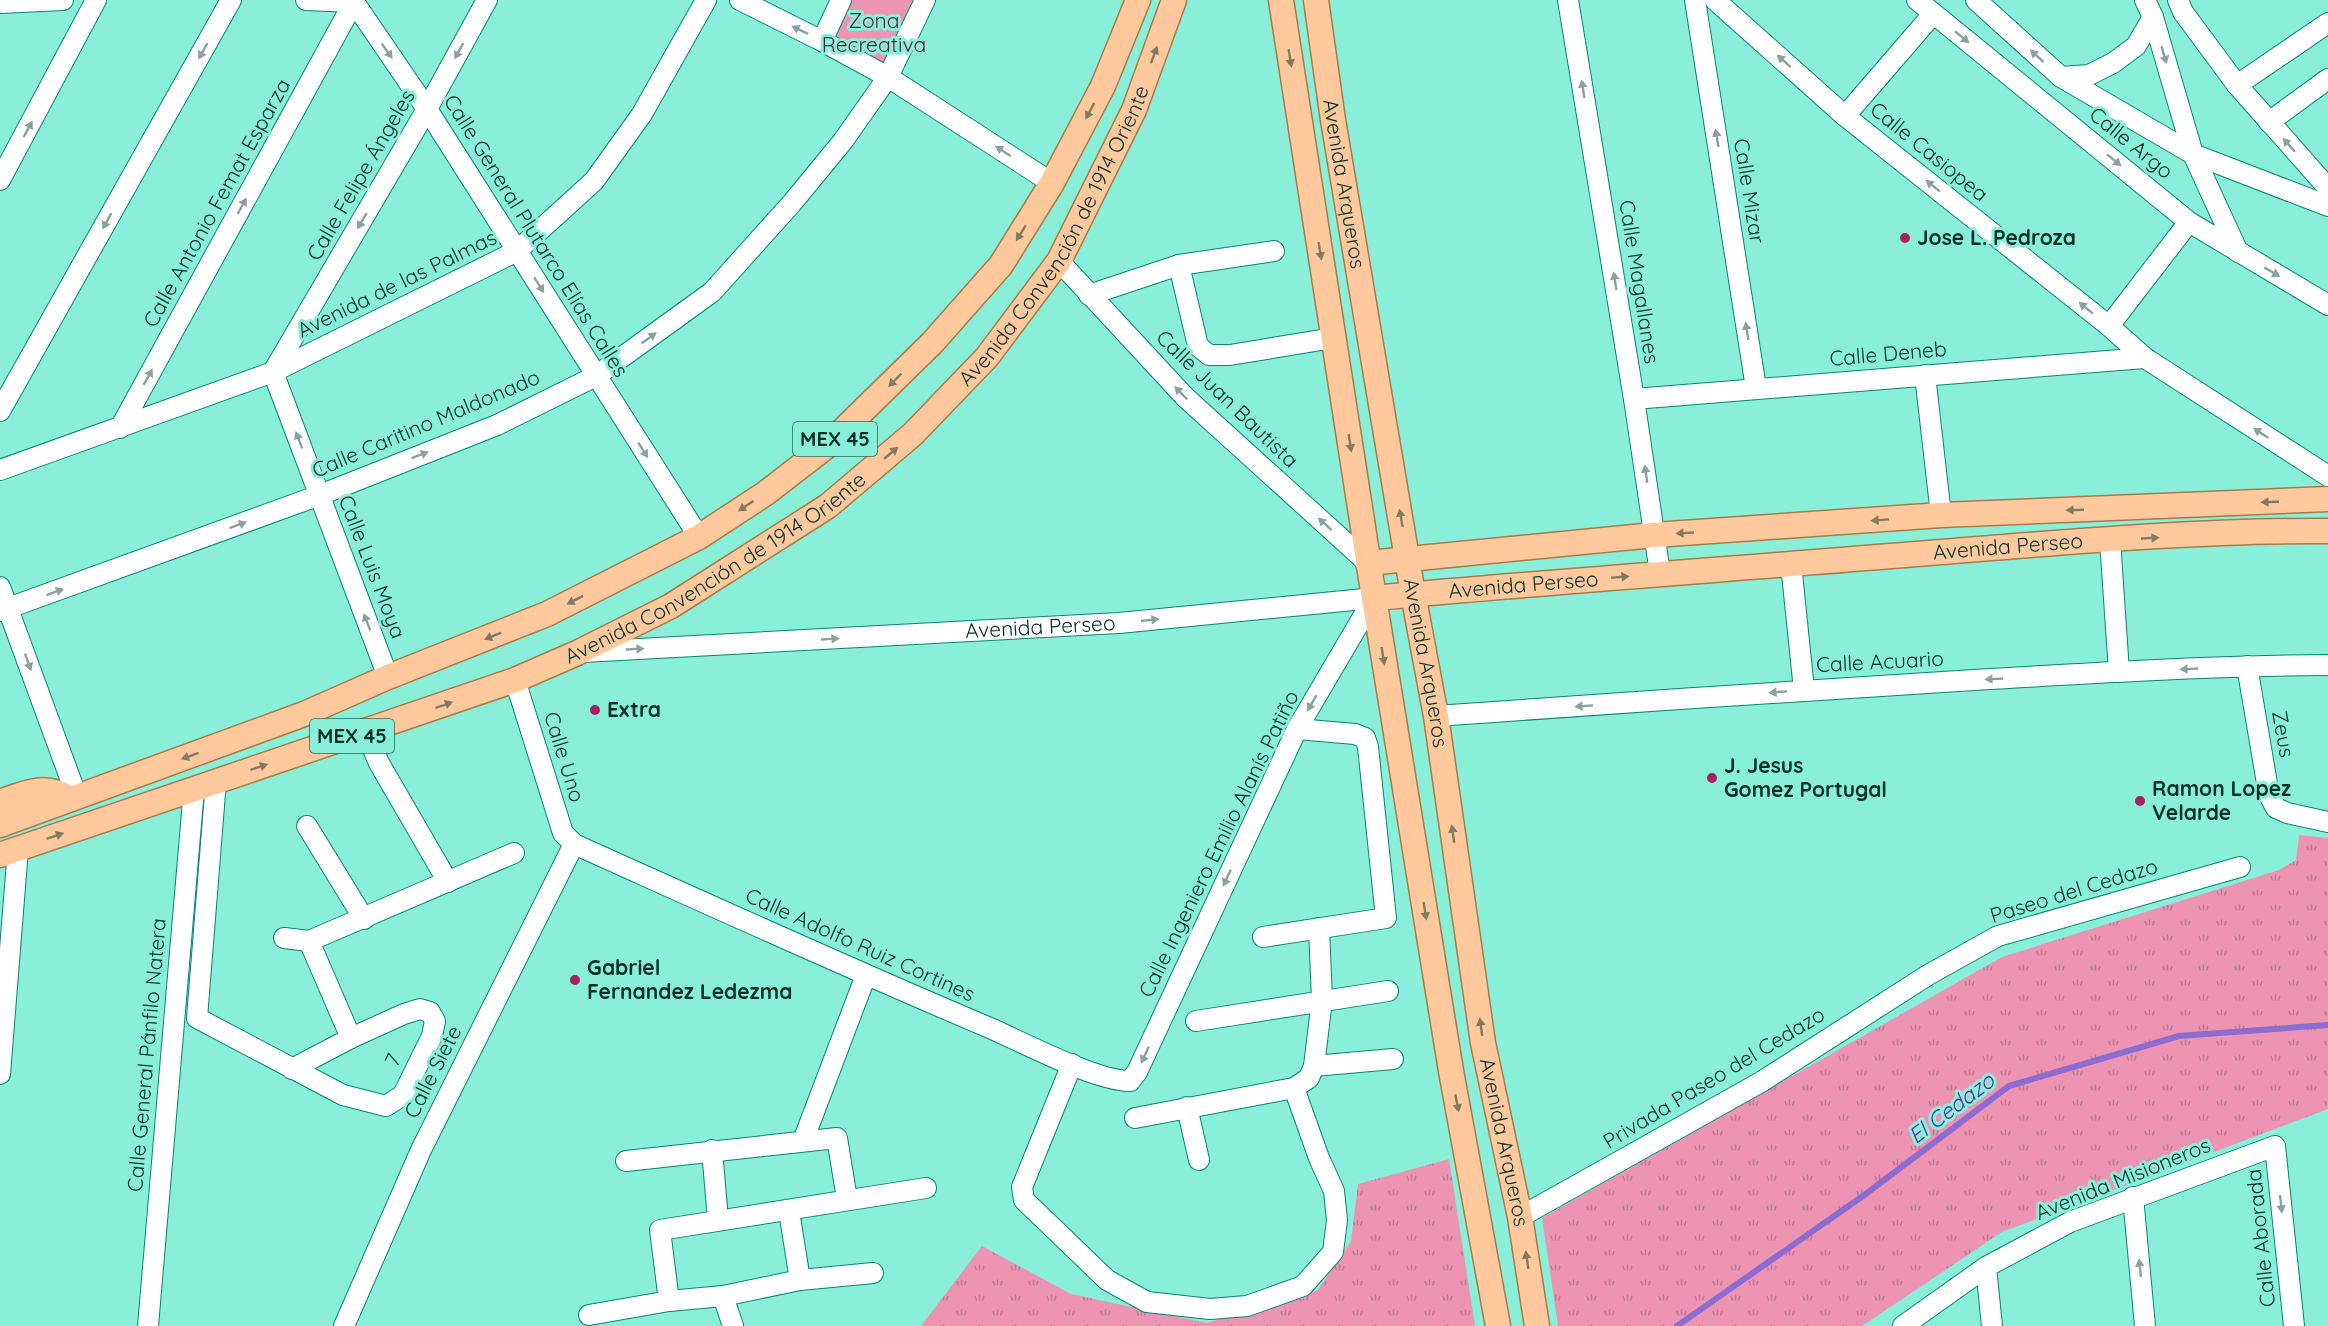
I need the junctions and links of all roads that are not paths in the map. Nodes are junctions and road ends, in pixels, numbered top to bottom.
1 (63, 0) edge
2 (96, 0) edge
3 (231, 0) edge
4 (306, 0) edge
5 (487, 0) edge
6 (705, 0) edge
7 (740, 0) edge
8 (841, 0) edge
9 (925, 0) edge
10 (1138, 0) edge
11 (1174, 0) edge
12 (1281, 0) edge
13 (1316, 0) edge
14 (1568, 0) edge
15 (1695, 0) edge
16 (1715, 0) edge
17 (1917, 0) edge
18 (1976, 0) edge
19 (2178, 0) edge
20 (355, 1) edge
21 (0, 3) edge
22 (2149, 8) edge
23 (1933, 14) junction
24 (2328, 23) edge
25 (822, 41) junction
26 (888, 77) junction
27 (2061, 77) junction
28 (2328, 79) edge
29 (2237, 85) junction
30 (428, 109) junction
31 (1845, 116) junction
32 (2269, 122) junction
33 (2193, 154) junction
34 (0, 180) edge
35 (1052, 183) junction
36 (2328, 188) edge
37 (2328, 206) edge
38 (2189, 222) junction
39 (1274, 250) dead end
40 (518, 251) junction
41 (2238, 252) junction
42 (1059, 261) junction
43 (1179, 265) junction
44 (1089, 295) junction
45 (2328, 305) edge
46 (2109, 326) junction
47 (1334, 338) junction
48 (2145, 358) junction
49 (273, 372) junction
50 (1925, 375) junction
51 (596, 376) junction
52 (1756, 388) junction
53 (1634, 399) junction
54 (0, 411) edge
55 (120, 428) junction
56 (0, 470) edge
57 (2328, 476) edge
58 (320, 495) junction
59 (2328, 500) edge
60 (1941, 515) junction
61 (2328, 531) edge
62 (1654, 535) junction
63 (699, 537) junction
64 (2110, 540) junction
65 (1408, 559) junction
66 (1368, 563) junction
67 (1791, 564) junction
68 (1660, 573) junction
69 (0, 587) edge
70 (1413, 594) junction
71 (1374, 598) junction
72 (4, 610) edge
73 (577, 653) junction
74 (2328, 665) edge
75 (2247, 666) junction
76 (2119, 672) junction
77 (388, 677) junction
78 (515, 680) junction
79 (1804, 690) junction
80 (1436, 716) junction
81 (1297, 729) junction
82 (365, 731) junction
83 (216, 781) junction
84 (194, 789) junction
85 (74, 798) junction
86 (0, 802) edge
87 (2328, 822) edge
88 (0, 825) edge
89 (307, 826) dead end
90 (574, 844) junction
91 (9, 852) edge
92 (514, 853) dead end
93 (2240, 867) dead end
94 (448, 882) junction
95 (364, 919) junction
96 (1319, 928) junction
97 (1263, 937) dead end
98 (284, 938) dead end
99 (309, 941) junction
100 (866, 975) junction
101 (1928, 975) joint
102 (1388, 991) dead end
103 (1322, 1000) junction
104 (1196, 1021) dead end
105 (351, 1038) junction
106 (1393, 1059) dead end
107 (1072, 1064) junction
108 (1314, 1066) junction
109 (292, 1069) junction
110 (0, 1074) edge
111 (1130, 1081) joint
112 (1294, 1088) junction
113 (1187, 1107) junction
114 (1135, 1118) dead end
115 (803, 1141) junction
116 (2275, 1146) joint
117 (712, 1150) junction
118 (1198, 1160) dead end
119 (626, 1161) dead end
120 (926, 1188) dead end
121 (2133, 1197) junction
122 (847, 1199) junction
123 (789, 1211) junction
124 (1520, 1217) junction
125 (718, 1221) junction
126 (1986, 1267) junction
127 (873, 1273) dead end
128 (800, 1280) junction
129 (723, 1296) junction
130 (669, 1301) junction
131 (590, 1315) dead end
132 (1536, 1322) edge
133 (1498, 1323) edge
134 (148, 1326) edge
135 (344, 1326) edge
136 (733, 1326) edge
137 (1903, 1326) edge
138 (1992, 1326) edge
139 (2145, 1326) edge
140 (2294, 1326) edge

1 - 21 street
34 -> 2 street
3 -> 54 street
4 - 20 street
5 -> 30 street, Calle Felipe Ángeles
6 - 40 street, Avenida de las Palmas
25 -> 7 street
8 - 25 street
9 - 26 street, Calle Caritino Maldonado
10 -> 35 main road, Avenida Convención de 1914 Oriente / MEX 45
42 -> 11 main road, Avenida Convención de 1914 Oriente / MEX 45
12 -> 47 main road, Avenida Arqueros
65 -> 13 main road, Avenida Arqueros
53 -> 14 street, Calle Magallanes
52 -> 15 street, Calle Mizar
31 -> 16 street, Calle Casiopea
17 - 23 street, Calle Argo
27 -> 18 street, Calle Argo
19 - 29 street
20 -> 30 street, Calle General Plutarco Elías Calles
55 -> 20 street, Calle Antonio Femat Esparza
22 - 27 street
22 -> 33 street
23 - 31 street
23 -> 38 street, Calle Argo
24 - 29 street
25 - 26 street
35 -> 26 street
51 -> 26 street, Calle Caritino Maldonado
27 - 33 street, Calle Argo
28 - 32 street
29 - 32 street
30 - 40 street, Calle General Plutarco Elías Calles
30 -> 49 street, Calle Felipe Ángeles
46 -> 31 street, Calle Casiopea
36 -> 32 street
33 - 37 street, Calle Argo
33 - 41 street
35 -> 63 main road, Avenida Convención de 1914 Oriente / MEX 45
38 - 41 street, Calle Argo
38 - 46 street
39 - 43 street
40 - 49 street, Avenida de las Palmas
40 -> 51 street, Calle General Plutarco Elías Calles
41 -> 45 street, Calle Argo
42 - 44 street, Calle Juan Bautista
73 -> 42 main road, Avenida Convención de 1914 Oriente / MEX 45
43 - 44 street
43 - 47 street
66 -> 44 street, Calle Juan Bautista
46 - 48 street, Calle Casiopea
47 -> 66 main road, Avenida Arqueros
48 - 50 street, Calle Deneb
57 -> 48 street, Calle Casiopea
49 - 55 street, Avenida de las Palmas
58 -> 49 street, Calle Luis Moya
50 - 52 street, Calle Deneb
50 - 60 street
58 -> 51 street, Calle Caritino Maldonado
51 -> 63 street, Calle General Plutarco Elías Calles
52 - 53 street, Calle Deneb
62 -> 53 street, Calle Magallanes
55 - 56 street, Avenida de las Palmas
72 -> 58 street, Calle Caritino Maldonado
77 -> 58 street, Calle Luis Moya
59 -> 60 main road, Avenida Perseo
60 -> 62 main road, Avenida Perseo
64 -> 61 main road, Avenida Perseo
62 - 65 main road, Avenida Perseo
62 - 68 street, Calle Magallanes
63 -> 77 main road, Avenida Convención de 1914 Oriente / MEX 45
64 - 67 main road, Avenida Perseo
64 - 76 street
65 - 66 main road, Avenida Perseo
65 - 70 main road, Avenida Arqueros
66 - 71 main road, Avenida Arqueros
67 - 68 main road, Avenida Perseo
67 - 79 street
70 -> 68 main road, Avenida Perseo
69 - 72 street
70 - 71 main road, Avenida Perseo
70 - 80 main road, Avenida Arqueros
73 -> 71 street, Avenida Perseo
71 -> 81 street, Calle Ingeniero Emilio Alanís Patiño
71 -> 133 main road, Avenida Arqueros
72 -> 85 street
73 - 78 main road, Avenida Convención de 1914 Oriente / MEX 45
74 - 75 street, Calle Acuario
75 -> 76 street, Calle Acuario
75 - 87 street, Zeus
76 -> 79 street, Calle Acuario
77 -> 85 main road, Avenida Convención de 1914 Oriente / MEX 45
82 -> 78 main road, Avenida Convención de 1914 Oriente / MEX 45
78 - 90 street, Calle Uno
79 -> 80 street, Calle Acuario
124 -> 80 main road, Avenida Arqueros
81 - 96 street
81 -> 111 street, Calle Ingeniero Emilio Alanís Patiño
83 -> 82 main road, Avenida Convención de 1914 Oriente / MEX 45
82 - 94 street
83 - 84 main road, Avenida Convención de 1914 Oriente / MEX 45
83 - 109 street, 7
91 -> 84 main road, Avenida Convención de 1914 Oriente / MEX 45
84 - 134 street, Calle General Pánfilo Natera
85 - 86 main road
85 - 88 main road, MEX 45
89 - 95 street
90 - 100 street, Calle Adolfo Ruiz Cortines
90 - 135 street, Calle Siete
91 - 110 street
92 - 94 street
93 - 101 street, Paseo del Cedazo
94 - 95 street
95 - 99 street
96 - 97 street
96 - 103 street
98 - 99 street
99 - 105 street
100 - 107 street, Calle Adolfo Ruiz Cortines
100 - 115 street
101 - 124 street, Privada Paseo del Cedazo
102 - 103 street
103 - 104 street
103 - 108 street
105 - 109 street, 7
105 - 109 street, 7
106 - 108 street
107 - 111 street, Calle Adolfo Ruiz Cortines
107 - 112 street
108 - 112 street
112 - 113 street
113 - 114 street
113 - 118 street
115 - 117 street
115 - 122 street
116 - 121 street, Avenida Misioneros
116 -> 140 street, Calle Aborada
117 - 119 street
117 - 125 street
120 - 122 street
121 - 126 street, Avenida Misioneros
139 -> 121 street
122 - 123 street
123 - 125 street
123 - 128 street
132 -> 124 main road, Avenida Arqueros
125 - 130 street
126 - 137 street, Avenida Misioneros
126 - 138 street
127 - 128 street
128 - 129 street
129 - 130 street
129 - 136 street
130 - 131 street

